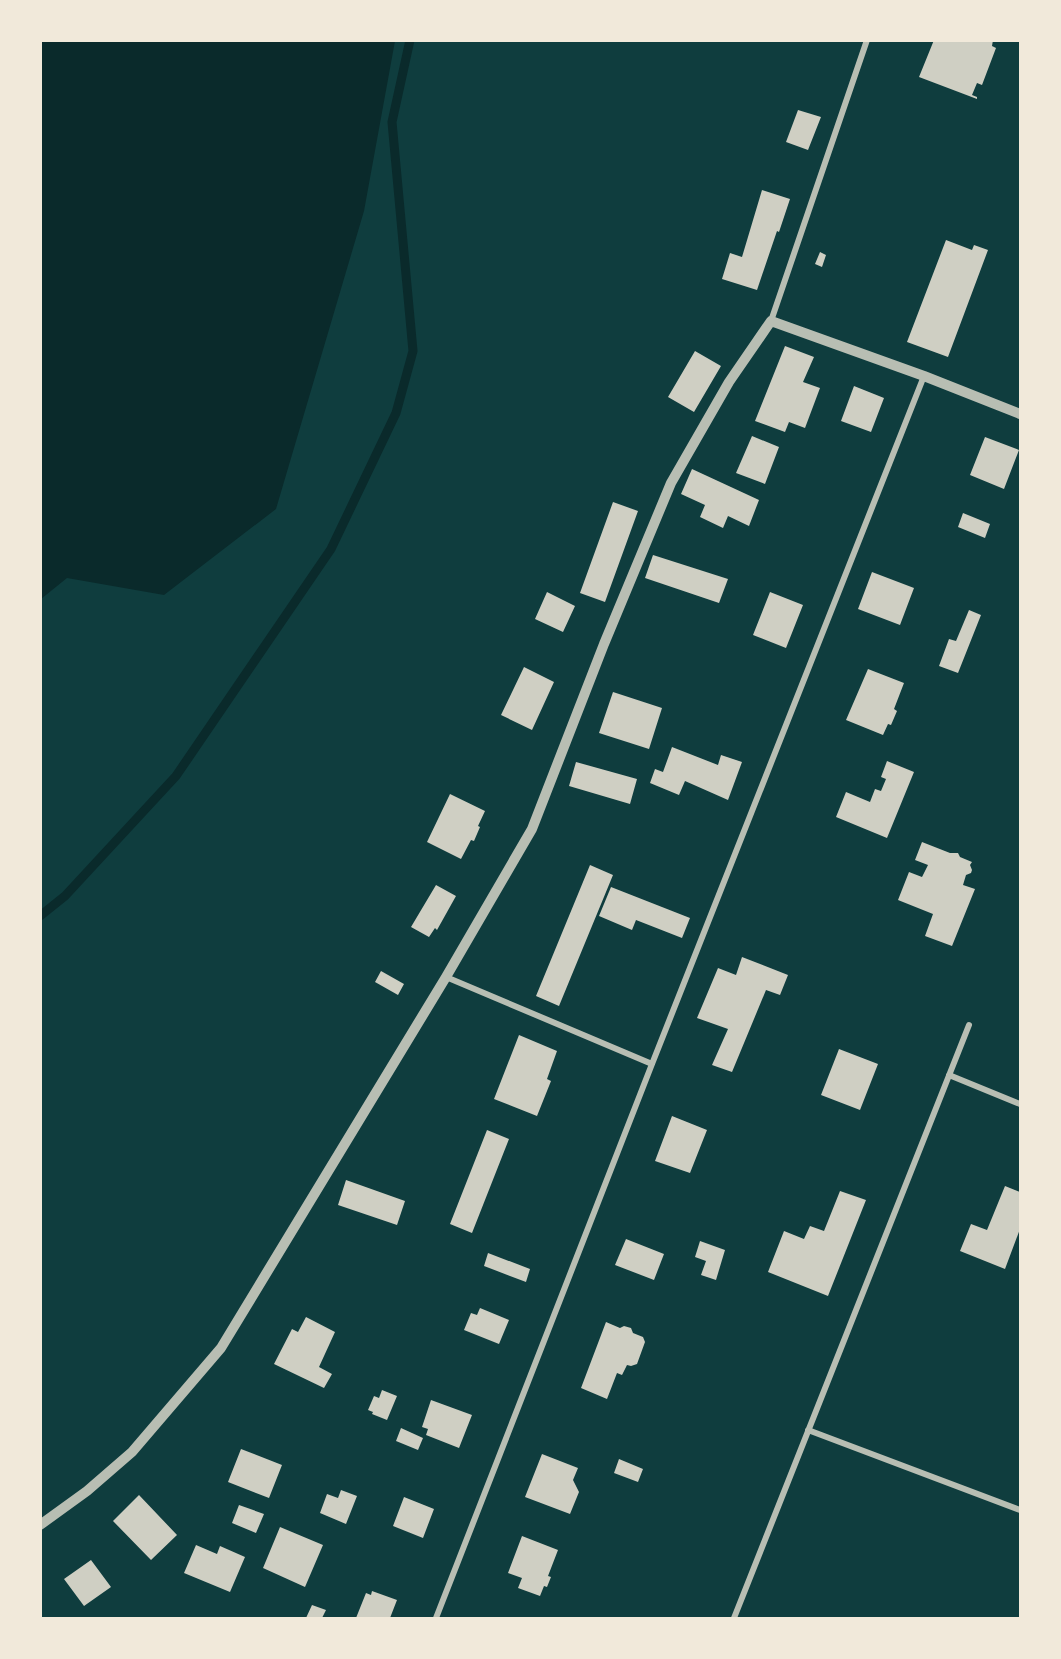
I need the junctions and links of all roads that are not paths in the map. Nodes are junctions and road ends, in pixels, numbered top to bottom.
1 (867, 40) edge
2 (771, 321) junction
3 (924, 376) junction
4 (1020, 414) edge
5 (446, 977) junction
6 (969, 1025) dead end
7 (652, 1064) junction
8 (949, 1075) junction
9 (1020, 1104) edge
10 (808, 1430) junction
11 (1020, 1510) edge
12 (40, 1525) edge
13 (436, 1618) edge
14 (734, 1618) edge

1 - 2 street
2 - 3 street
2 - 5 street
3 - 4 street
3 - 7 street
5 - 7 street
5 - 12 street
6 - 8 street
7 - 13 street
8 - 9 street
8 - 10 street
10 - 11 street
10 - 14 street

